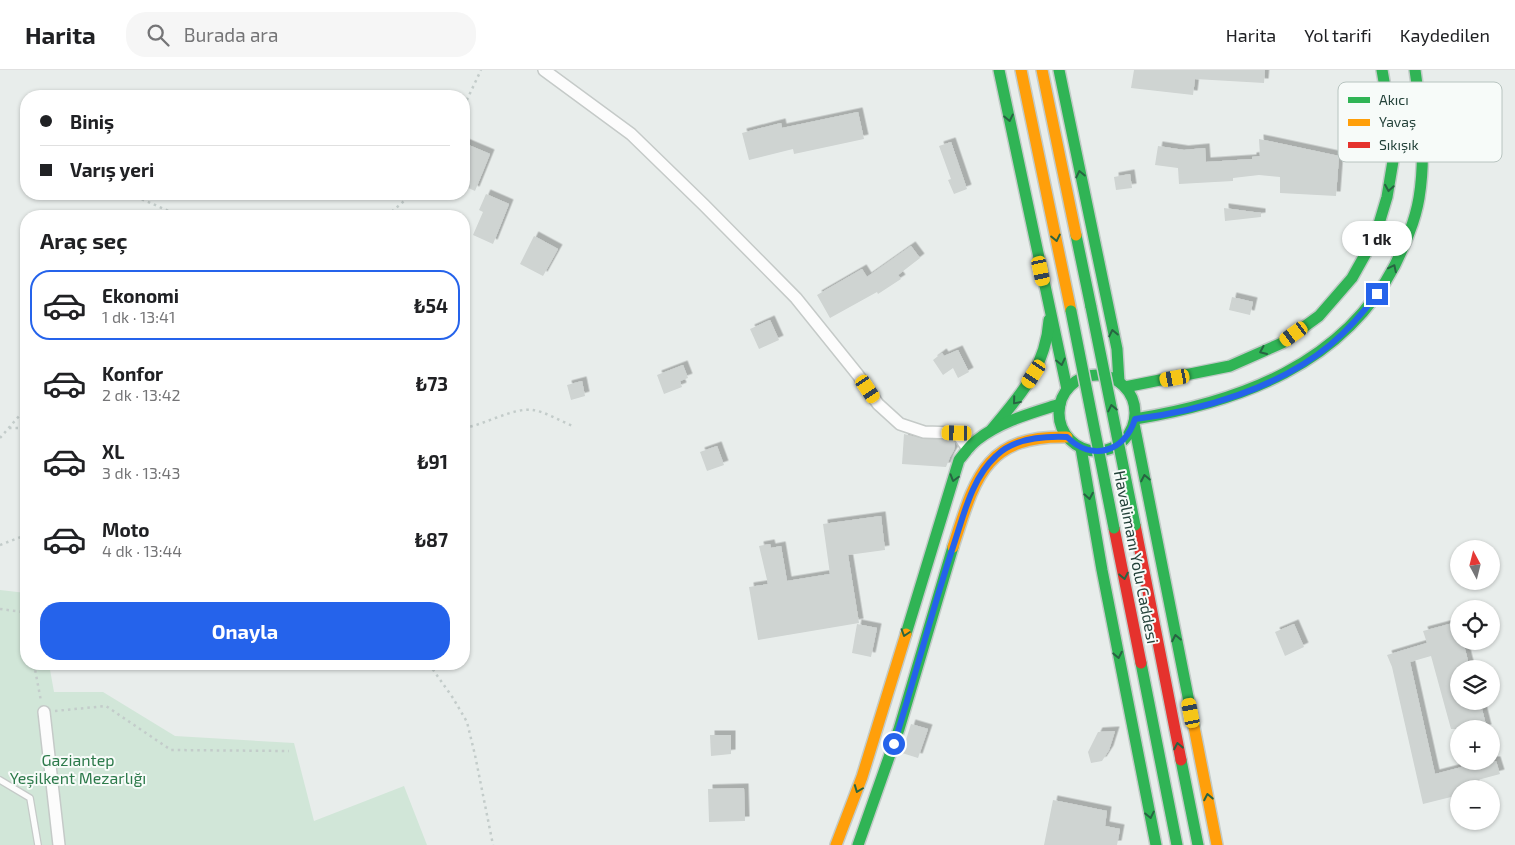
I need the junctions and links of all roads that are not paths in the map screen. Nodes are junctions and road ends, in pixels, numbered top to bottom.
1 (544, 70) edge
2 (999, 70) edge
3 (1021, 70) edge
4 (1042, 70) edge
5 (1059, 70) edge
6 (1393, 162) edge
7 (1422, 162) edge
8 (1048, 308) junction
9 (1122, 384) junction
10 (1067, 389) junction
11 (1060, 404) junction
12 (1134, 421) junction
13 (990, 432) junction
14 (1067, 437) junction
15 (1081, 448) junction
16 (968, 449) junction
17 (44, 712) road end
18 (0, 780) edge
19 (38, 845) edge
20 (59, 845) edge
21 (836, 845) edge
22 (858, 845) edge
23 (1156, 845) edge
24 (1177, 845) edge
25 (1198, 845) edge
26 (1217, 845) edge

1 - 16 street
2 -> 8 main road
3 -> 24 main road, Havalimanı Yolu Caddesi, bridge
25 -> 4 main road, Havalimanı Yolu Caddesi, bridge
9 -> 5 main road
6 -> 9 main road
12 -> 7 main road
8 -> 10 main road
8 -> 13 main road
9 - 10 main road
9 - 12 main road
10 - 11 main road
11 - 13 main road
11 - 14 main road
12 - 15 main road
26 -> 12 main road
13 - 16 main road
14 - 15 main road
14 - 22 main road
15 -> 23 main road
16 -> 21 main road
17 - 20 street
18 - 19 lane

